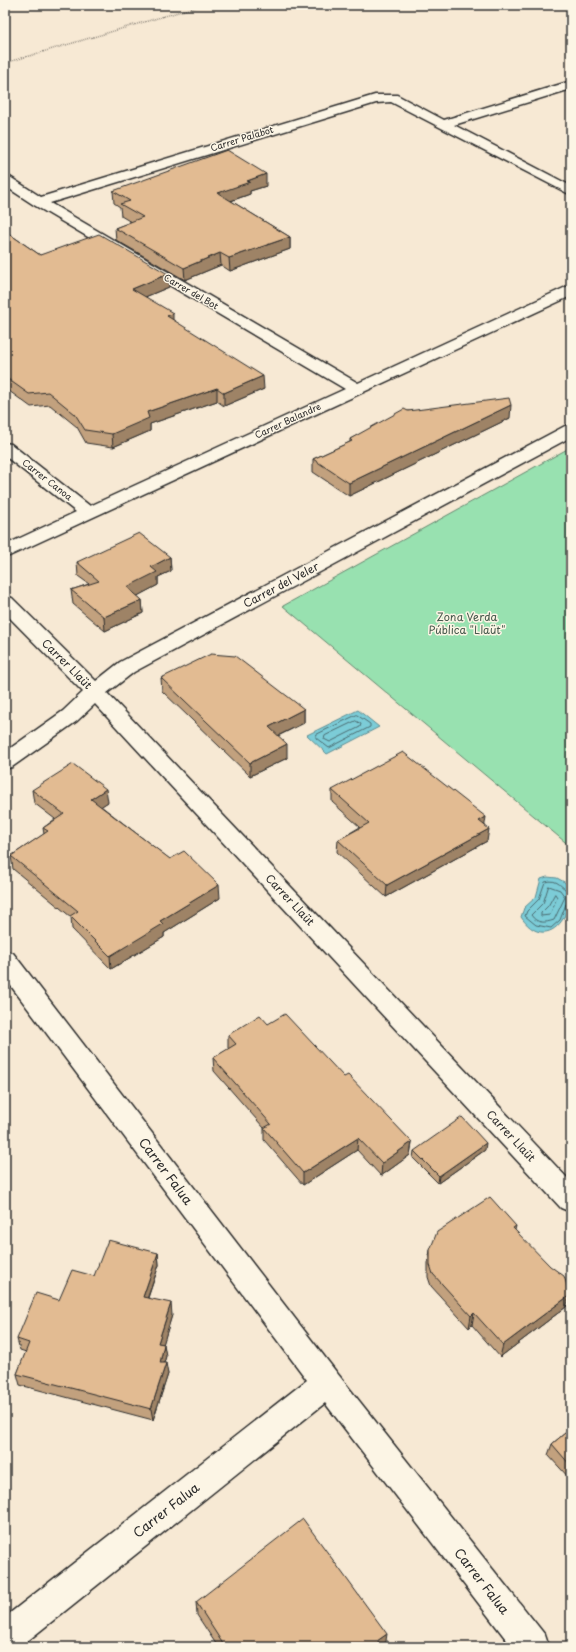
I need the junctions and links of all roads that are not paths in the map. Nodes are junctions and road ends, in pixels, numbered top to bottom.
1 (571, 85) edge
2 (443, 124) junction
3 (5, 180) edge
4 (571, 191) edge
5 (39, 202) junction
6 (571, 290) edge
7 (357, 389) junction
8 (571, 430) edge
9 (5, 448) edge
10 (88, 512) junction
11 (5, 552) edge
12 (5, 602) edge
13 (95, 692) junction
14 (5, 762) edge
15 (5, 960) edge
16 (571, 1200) edge
17 (327, 1383) junction
18 (5, 1638) edge
19 (534, 1647) edge

1 - 2 street
2 - 4 street, Carrer Palabot
2 - 5 street, Carrer Palabot
3 - 5 street, Carrer del Bot
5 - 7 street, Carrer del Bot
6 - 7 street, Carrer Balandre
7 - 10 street, Carrer Balandre
8 - 13 street, Carrer del Veler
9 - 10 street, Carrer Canoa
10 - 11 street, Carrer Balandre
12 - 13 street, Carrer Llaüt
13 - 14 street, Carrer del Veler
13 - 16 street, Carrer Llaüt
15 - 17 street, Carrer Falua
17 - 18 street, Carrer Falua
17 - 19 street, Carrer Falua

